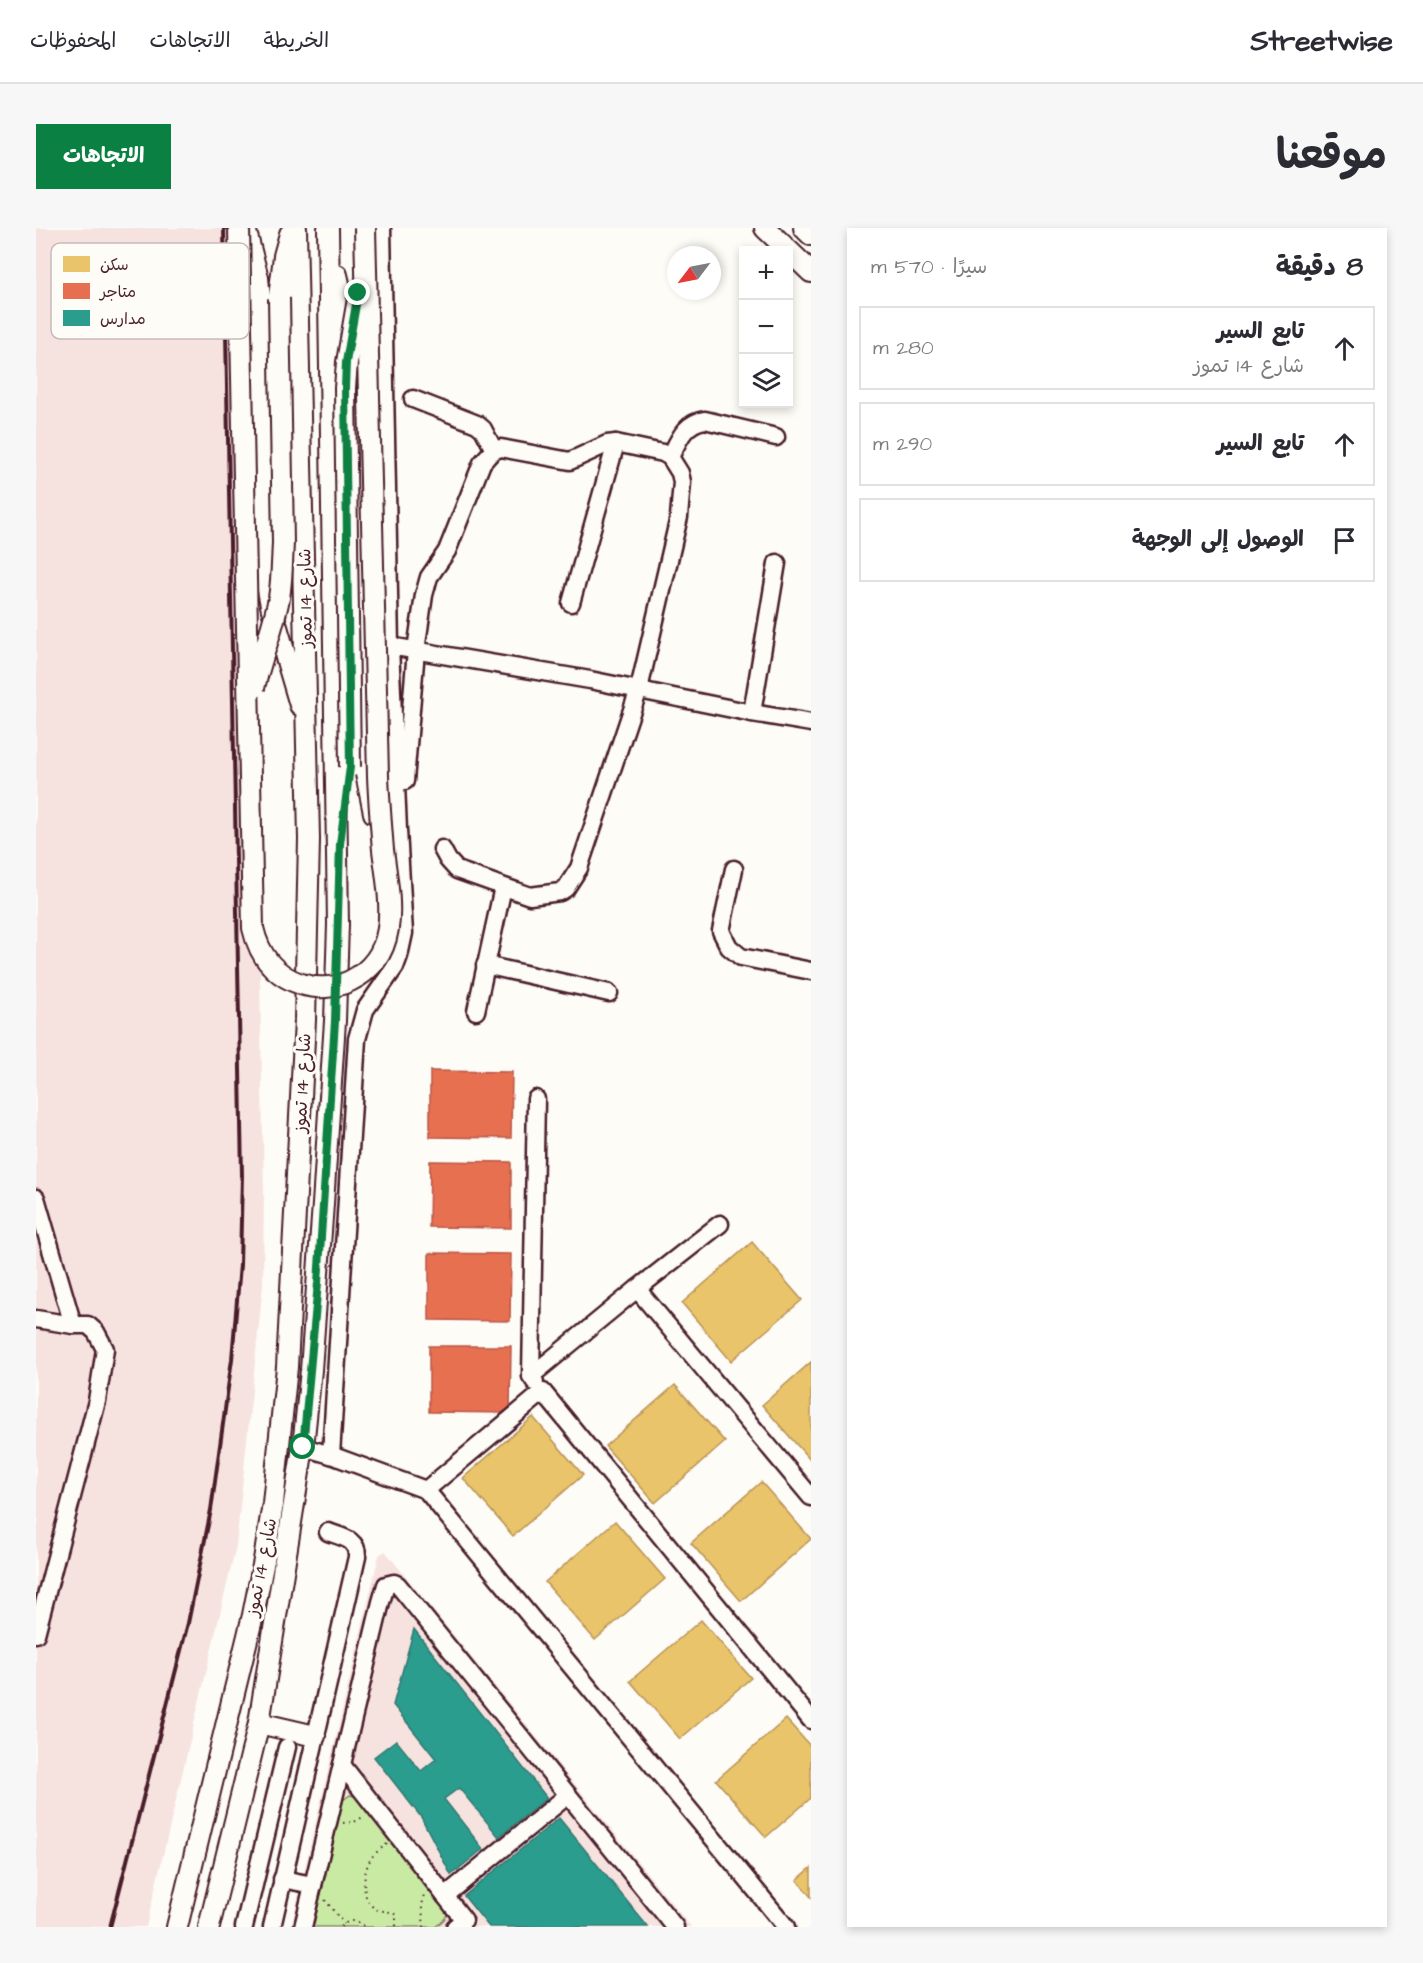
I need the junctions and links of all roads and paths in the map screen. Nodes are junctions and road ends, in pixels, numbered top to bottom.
1 (239, 228) edge
2 (245, 228) edge
3 (291, 228) edge
4 (296, 228) edge
5 (328, 228) edge
6 (365, 228) edge
7 (382, 228) edge
8 (766, 228) edge
9 (804, 228) edge
10 (811, 235) edge
11 (239, 243) edge
12 (811, 272) edge
13 (241, 339) edge
14 (413, 399) dead end
15 (776, 437) dead end
16 (616, 442) junction
17 (494, 450) junction
18 (670, 457) junction
19 (777, 563) dead end
20 (571, 603) dead end
21 (390, 646) junction
22 (416, 650) junction
23 (639, 688) junction
24 (752, 713) junction
25 (811, 723) edge
26 (249, 742) junction
27 (308, 753) junction
28 (405, 781) dead end
29 (442, 849) dead end
30 (734, 869) dead end
31 (387, 877) junction
32 (502, 886) junction
33 (338, 888) junction
34 (486, 965) junction
35 (811, 971) edge
36 (609, 993) dead end
37 (476, 1011) dead end
38 (536, 1099) dead end
39 (36, 1198) edge
40 (40, 1220) edge
41 (720, 1224) dead end
42 (637, 1289) junction
43 (36, 1319) edge
44 (73, 1325) junction
45 (531, 1376) junction
46 (543, 1392) junction
47 (303, 1447) junction
48 (331, 1455) junction
49 (426, 1490) junction
50 (811, 1497) edge
51 (328, 1532) dead end
52 (36, 1634) edge
53 (811, 1720) edge
54 (259, 1723) junction
55 (315, 1736) junction
56 (286, 1748) dead end
57 (342, 1765) junction
58 (568, 1795) junction
59 (375, 1807) junction
60 (328, 1822) junction
61 (265, 1838) junction
62 (401, 1840) junction
63 (290, 1845) junction
64 (430, 1876) junction
65 (282, 1879) junction
66 (313, 1885) junction
67 (445, 1896) junction
68 (344, 1924) junction
69 (177, 1927) edge
70 (209, 1927) edge
71 (244, 1927) edge
72 (272, 1927) edge
73 (303, 1927) edge
74 (341, 1927) edge
75 (365, 1927) edge
76 (396, 1927) edge
77 (424, 1927) edge
78 (455, 1927) edge
79 (675, 1927) edge
80 (786, 1927) edge

1 - 11 main road, bridge
2 - 27 main road
3 - 26 main road, bridge
4 - 27 main road, شارع 14 تموز
5 - 31 main road, bridge
5 - 33 main road, شارع 14 تموز
6 - 31 main road, bridge
6 - 33 main road, bridge
7 - 21 street
8 - 12 main road
9 - 10 main road
13 - 26 main road, bridge
14 - 17 street
15 - 18 street
16 - 17 street
16 - 18 street
16 - 20 street
17 - 22 street
18 - 23 street
19 - 24 street
21 - 22 street
21 - 48 street
22 - 23 street
22 - 28 street
23 - 24 street
23 - 32 street
24 - 25 street
26 - 31 main road, bridge
27 - 69 main road, شارع 14 تموز
29 - 32 street
30 - 35 street
32 - 34 street
33 - 47 main road, شارع 14 تموز
34 - 36 street
34 - 37 street
38 - 45 street
39 - 40 street
40 - 44 street
41 - 42 street
42 - 45 street
42 - 50 street
43 - 44 street
44 - 52 street
45 - 46 street
46 - 49 street
46 - 53 street
47 - 48 street
47 - 54 main road, شارع 14 تموز
48 - 49 street
49 - 80 street
51 - 55 street
54 - 55 main road
54 - 70 main road, شارع 14 تموز
55 - 63 street
56 - 61 street
57 - 58 street
57 - 59 street
57 - 60 street
58 - 67 street
58 - 79 street
59 - 60 path
59 - 62 street
60 - 66 street
61 - 63 street
61 - 71 street
62 - 64 street
62 - 76 path
63 - 65 street
64 - 67 street
64 - 77 path
65 - 66 street
65 - 72 street
66 - 68 path
66 - 73 street
67 - 78 street
68 - 74 path
68 - 75 path

